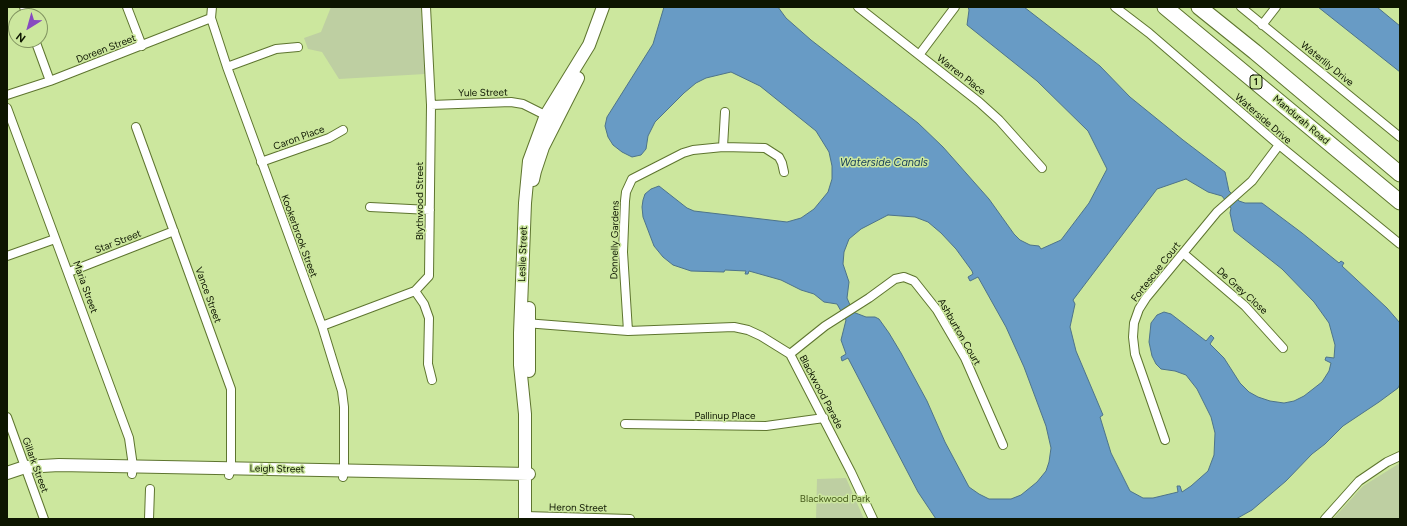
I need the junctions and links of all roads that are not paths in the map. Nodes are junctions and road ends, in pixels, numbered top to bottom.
1 (127, 7) edge
2 (212, 7) edge
3 (426, 7) edge
4 (603, 7) edge
5 (608, 7) edge
6 (858, 7) edge
7 (955, 7) edge
8 (1115, 7) edge
9 (1166, 7) edge
10 (1199, 7) edge
11 (1241, 7) edge
12 (1276, 7) edge
13 (211, 18) junction
14 (1262, 24) junction
15 (142, 46) junction
16 (298, 47) dead end
17 (38, 48) edge
18 (919, 55) junction
19 (227, 67) junction
20 (50, 81) junction
21 (7, 95) edge
22 (431, 105) junction
23 (7, 108) edge
24 (725, 112) dead end
25 (551, 117) junction
26 (136, 126) dead end
27 (343, 130) dead end
28 (1400, 137) edge
29 (1279, 145) junction
30 (723, 147) junction
31 (261, 162) junction
32 (1042, 168) dead end
33 (784, 172) dead end
34 (1400, 174) edge
35 (1400, 202) edge
36 (370, 207) dead end
37 (430, 210) junction
38 (174, 231) junction
39 (55, 239) junction
40 (1400, 244) edge
41 (1183, 253) junction
42 (7, 256) edge
43 (69, 272) junction
44 (415, 291) junction
45 (322, 326) junction
46 (524, 326) junction
47 (628, 331) junction
48 (1283, 348) dead end
49 (790, 354) junction
50 (432, 380) dead end
51 (7, 417) edge
52 (824, 418) junction
53 (625, 424) dead end
54 (1165, 440) dead end
55 (1003, 445) dead end
56 (1400, 456) edge
57 (27, 470) junction
58 (132, 470) junction
59 (230, 472) junction
60 (7, 473) edge
61 (343, 474) junction
62 (527, 477) junction
63 (7, 480) edge
64 (150, 489) dead end
65 (527, 518) edge
66 (44, 519) edge
67 (149, 519) edge
68 (630, 519) edge
69 (873, 519) edge
70 (1325, 519) edge

1 - 15 street
2 - 13 street, Kookerbrook Street
3 - 22 street, Blythwood Street
4 - 25 street, Leslie Street
5 - 25 street, Leslie Street
6 - 18 street, Warren Place
7 - 18 street
8 - 29 street, Waterside Drive
9 - 35 highway, Mandurah Road / 1
10 - 34 highway, 1
11 - 14 street, Waterlily Drive
12 - 14 street
13 - 15 street, Doreen Street
13 - 19 street, Kookerbrook Street
14 - 28 street, Waterlily Drive
15 - 20 street, Doreen Street
16 - 19 street
17 - 20 street
18 - 32 street, Warren Place
19 - 31 street, Kookerbrook Street
20 - 21 street, Doreen Street
22 - 25 street, Yule Street
22 - 37 street, Blythwood Street
23 - 39 street, Maria Street
24 - 30 street
25 - 46 street, Leslie Street
26 - 38 street, Vance Street
27 - 31 street, Caron Place
29 - 40 street, Waterside Drive
29 - 41 street, Fortescue Court
30 - 33 street, Donnelly Gardens
30 - 47 street, Donnelly Gardens
31 - 45 street, Kookerbrook Street
36 - 37 street
37 - 44 street, Blythwood Street
38 - 43 street, Star Street
38 - 59 street, Vance Street
39 - 42 street
39 - 43 street, Maria Street
41 - 48 street, De Grey Close
41 - 54 street, Fortescue Court
43 - 58 street, Maria Street
44 - 45 street, Blythwood Street
44 - 50 street
45 - 61 street, Kookerbrook Street
46 - 47 street, Blackwood Parade
46 - 62 street, Leslie Street
47 - 49 street, Blackwood Parade
49 - 52 street, Blackwood Parade
49 - 55 street, Ashburton Court
51 - 57 street, Gillark Street
52 - 53 street, Pallinup Place
52 - 69 street, Blackwood Parade
56 - 70 street
57 - 58 street, Leigh Street
57 - 60 street
57 - 63 street
57 - 66 street, Gillark Street
58 - 59 street, Leigh Street
59 - 61 street, Leigh Street
61 - 62 street, Leigh Street
62 - 65 street, Leslie Street
64 - 67 street
65 - 68 street, Heron Street

